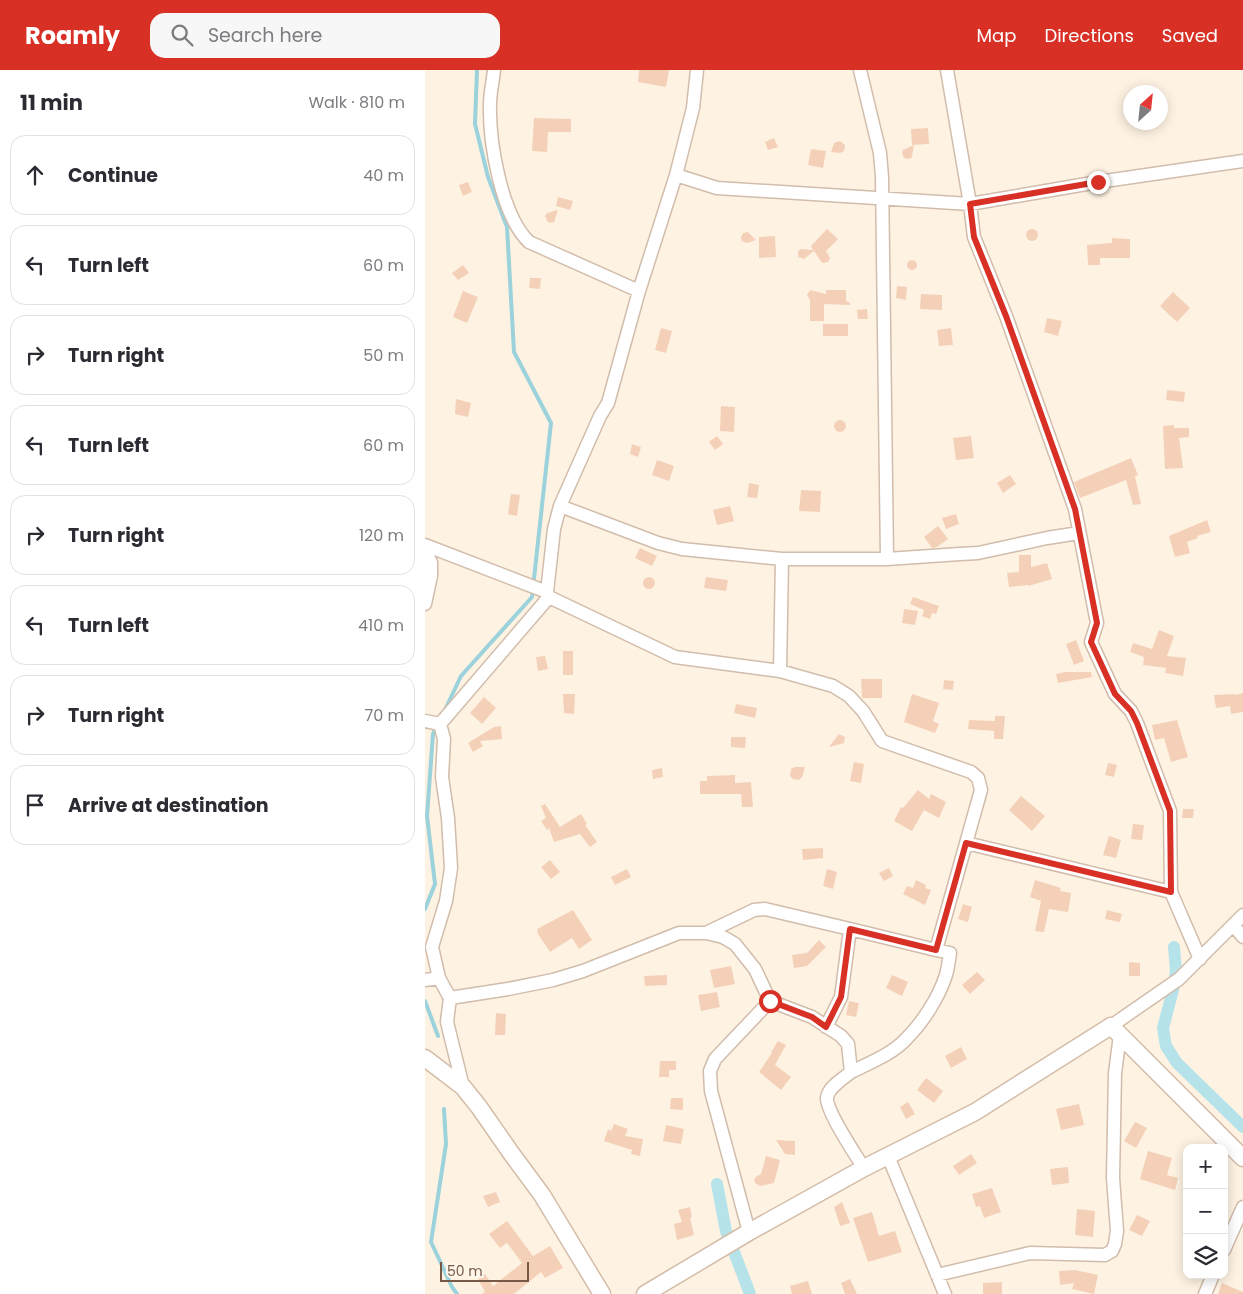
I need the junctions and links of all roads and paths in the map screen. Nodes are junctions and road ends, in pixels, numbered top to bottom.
1 (494, 70) edge
2 (697, 70) edge
3 (860, 70) edge
4 (947, 70) edge
5 (1243, 161) edge
6 (676, 175) junction
7 (881, 197) junction
8 (970, 204) junction
9 (639, 290) junction
10 (560, 506) junction
11 (1079, 533) junction
12 (425, 545) edge
13 (425, 551) edge
14 (782, 559) junction
15 (887, 559) junction
16 (548, 594) junction
17 (425, 604) edge
18 (780, 671) junction
19 (430, 722) edge
20 (966, 843) junction
21 (1171, 892) junction
22 (1243, 915) edge
23 (1233, 926) junction
24 (850, 929) junction
25 (706, 932) junction
26 (1243, 937) edge
27 (936, 950) junction
28 (1200, 960) junction
29 (439, 978) junction
30 (425, 980) edge
31 (450, 998) junction
32 (770, 1001) junction
33 (826, 1027) junction
34 (1116, 1030) junction
35 (425, 1058) edge
36 (851, 1072) junction
37 (463, 1088) junction
38 (888, 1156) junction
39 (1243, 1158) edge
40 (864, 1168) junction
41 (1243, 1206) edge
42 (749, 1232) junction
43 (1228, 1241) edge
44 (937, 1275) junction
45 (1211, 1279) edge
46 (602, 1294) edge
47 (645, 1294) edge
48 (945, 1294) edge
49 (1205, 1294) edge

1 - 9 street
2 - 6 street
3 - 7 street
4 - 8 street
5 - 8 street
6 - 7 street
6 - 9 street
7 - 8 street
7 - 15 street
8 - 11 street
9 - 10 street
10 - 14 street
10 - 16 street
11 - 15 street
11 - 21 street
12 - 16 street
13 - 17 street
14 - 15 street
14 - 18 street
16 - 18 street
16 - 19 street
18 - 20 street
19 - 29 street
20 - 21 street
20 - 27 street
21 - 28 street
22 - 23 street
23 - 26 street
23 - 28 street
24 - 25 street
24 - 27 street
24 - 33 street
25 - 31 street
25 - 32 street
27 - 36 street
28 - 34 street
29 - 30 street
29 - 31 street
31 - 37 street
32 - 33 street
32 - 42 street
33 - 36 street
34 - 38 street
34 - 39 street
34 - 44 street
35 - 37 street
36 - 40 street
37 - 46 street
38 - 40 street
38 - 44 street
40 - 42 street
41 - 43 street
42 - 47 street
44 - 48 street
45 - 49 street

